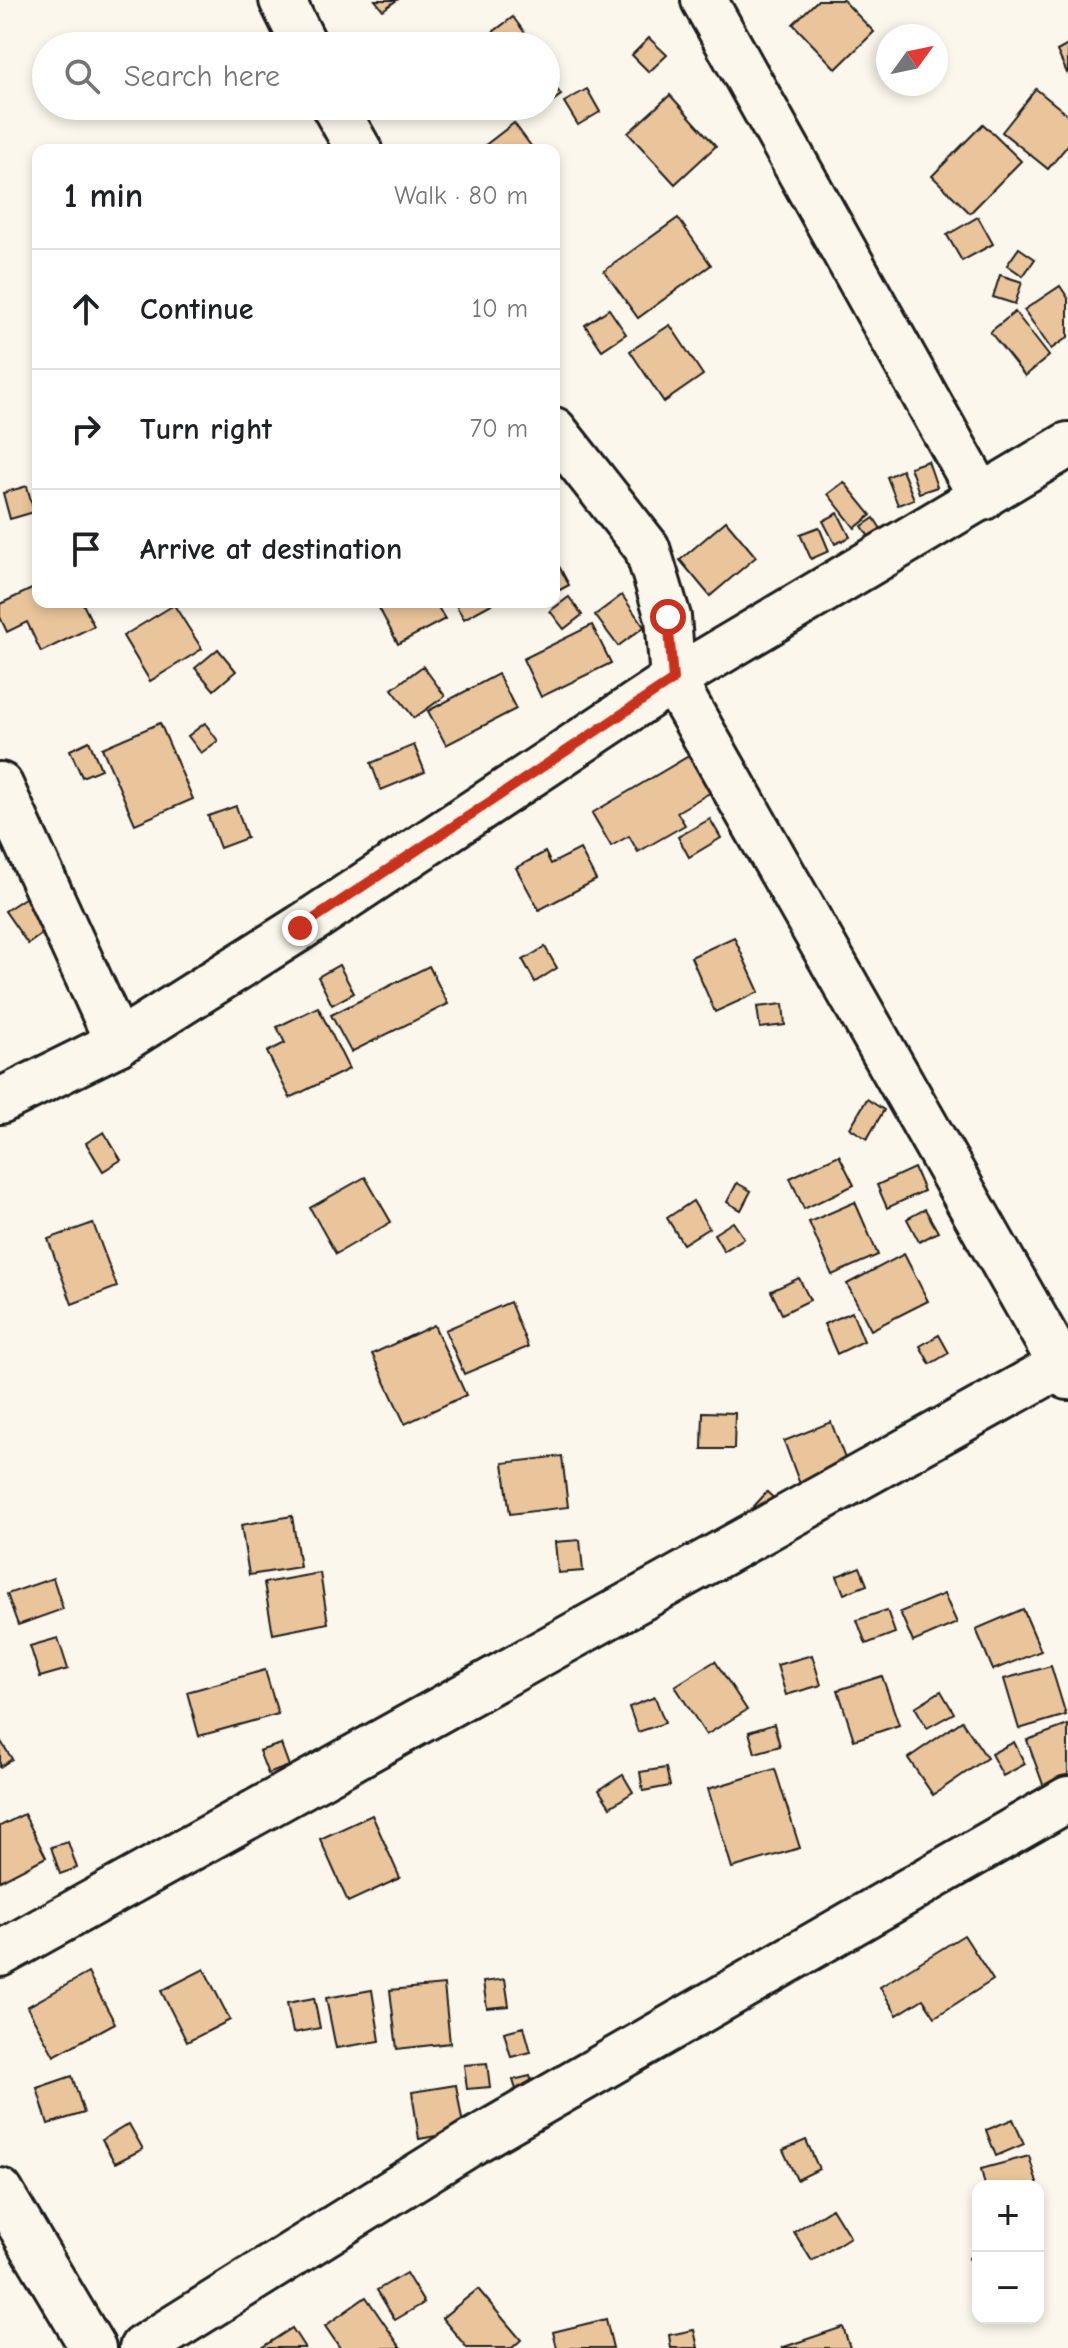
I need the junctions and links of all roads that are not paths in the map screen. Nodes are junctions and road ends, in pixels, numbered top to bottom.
1 (282, 0) edge
2 (704, 0) edge
3 (298, 32) edge
4 (342, 120) edge
5 (356, 144) edge
6 (560, 438) edge
7 (1068, 445) edge
8 (982, 498) junction
9 (673, 680) junction
10 (0, 785) edge
11 (118, 1043) junction
12 (0, 1101) edge
13 (1065, 1371) edge
14 (1068, 1799) edge
15 (0, 1954) edge
16 (0, 2191) edge
17 (93, 2348) edge
18 (142, 2348) edge

1 - 3 street
2 - 8 street
4 - 5 street
6 - 9 street
7 - 8 street
8 - 9 street
9 - 11 street
9 - 13 street
10 - 11 street
11 - 12 street
13 - 15 street
14 - 18 street
16 - 17 street

